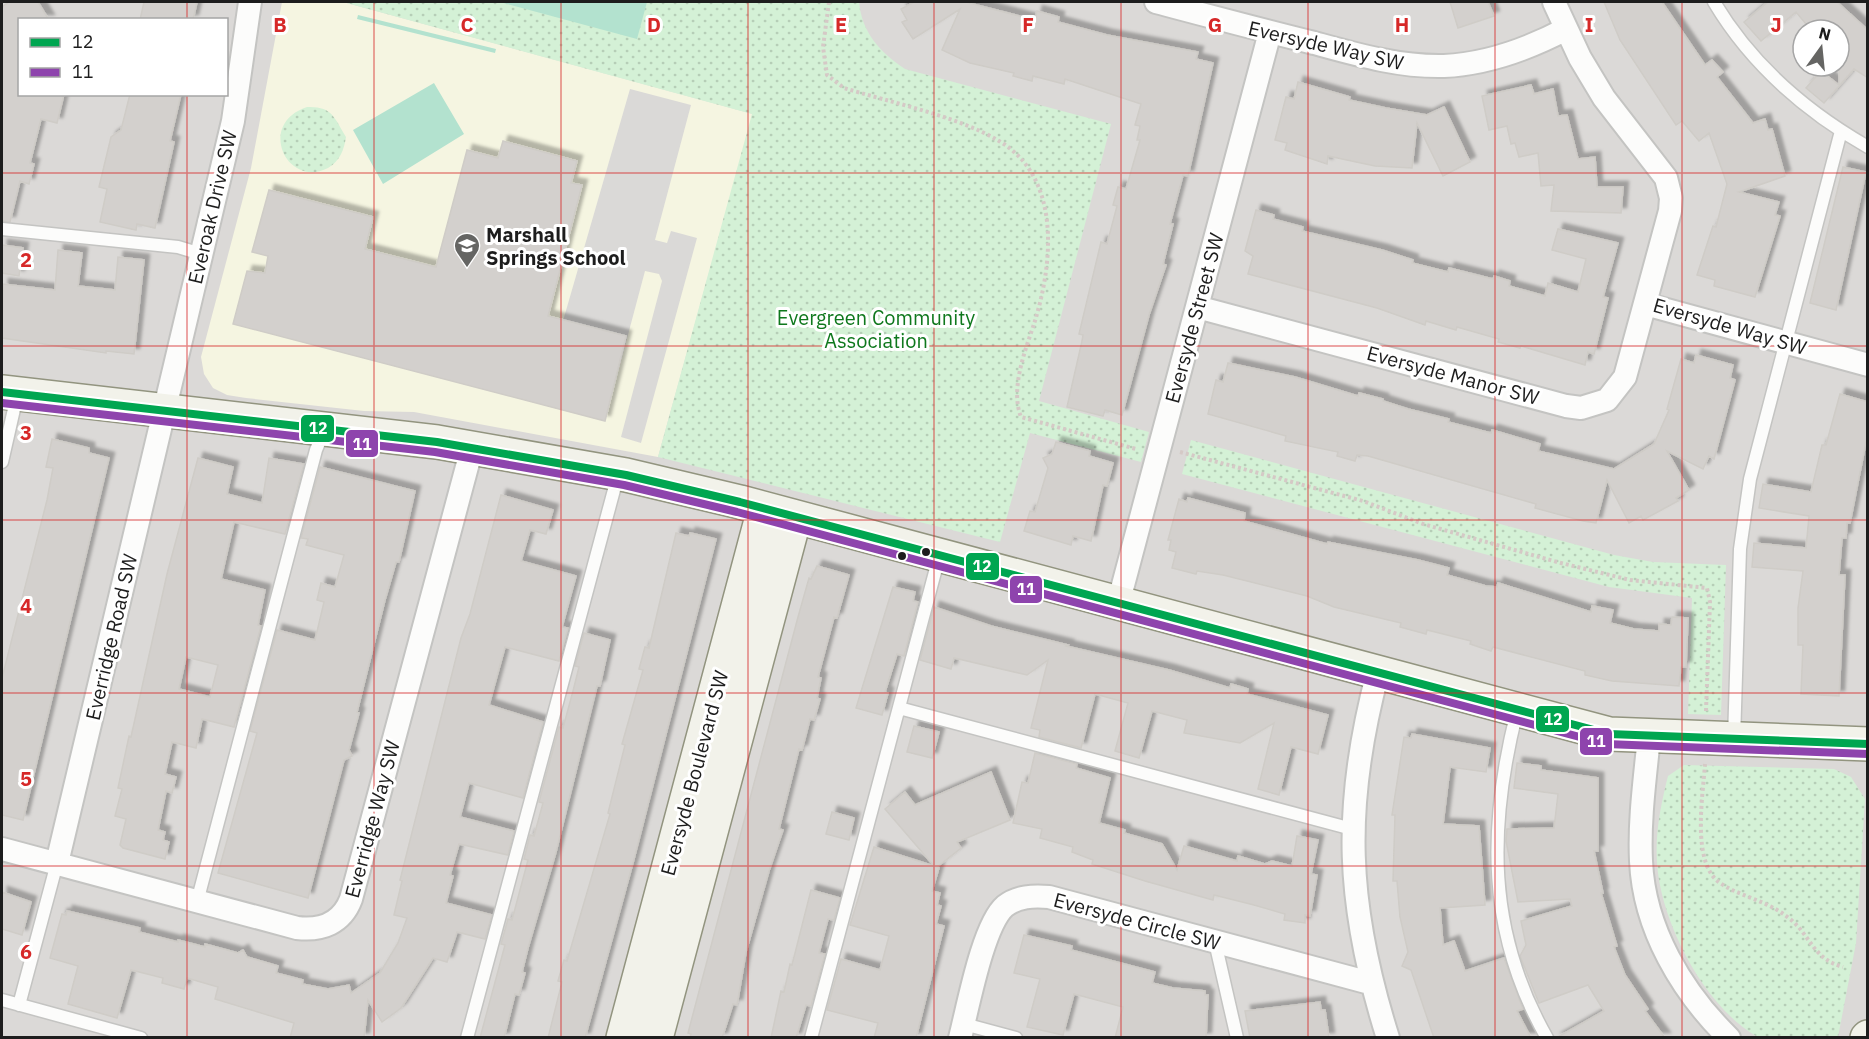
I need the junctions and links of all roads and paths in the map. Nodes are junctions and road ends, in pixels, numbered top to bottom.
1 (250, 2) edge
2 (829, 2) edge
3 (1156, 2) edge
4 (1554, 2) edge
5 (1714, 2) edge
6 (1566, 29) junction
7 (1270, 32) junction
8 (1841, 132) junction
9 (1868, 147) edge
10 (2, 228) edge
11 (201, 254) junction
12 (1645, 304) junction
13 (1197, 307) junction
14 (1784, 342) junction
15 (1868, 365) edge
16 (10, 393) edge
17 (165, 410) junction
18 (325, 429) junction
19 (472, 447) junction
20 (1160, 451) junction
21 (2, 462) edge
22 (618, 474) junction
23 (764, 509) junction
24 (795, 518) junction
25 (940, 556) junction
26 (1118, 603) junction
27 (1378, 672) junction
28 (899, 708) junction
29 (1517, 710) junction
30 (1706, 715) dead end
31 (1649, 737) junction
32 (1734, 740) junction
33 (1868, 744) edge
34 (1705, 763) dead end
35 (1352, 829) junction
36 (2, 849) edge
37 (57, 863) junction
38 (197, 902) junction
39 (1215, 942) junction
40 (1843, 967) dead end
41 (1370, 982) junction
42 (2, 1000) edge
43 (20, 1005) junction
44 (962, 1031) edge
45 (141, 1038) edge
46 (467, 1038) edge
47 (623, 1038) edge
48 (657, 1038) edge
49 (811, 1038) edge
50 (1016, 1038) edge
51 (1237, 1038) edge
52 (1388, 1038) edge
53 (1547, 1038) edge
54 (1729, 1038) edge

1 - 11 street, Everoak Drive SW
2 - 20 path
3 - 7 street, Eversyde Way SW
4 - 6 street, Eversyde Way SW
5 - 8 lane
6 - 7 street, Eversyde Way SW
6 - 12 street, Eversyde Way SW
7 - 13 street, Eversyde Street SW
8 - 9 lane
8 - 14 lane
10 - 11 lane
11 - 17 street, Everoak Drive SW
12 - 13 street, Eversyde Manor SW
12 - 14 street, Eversyde Way SW
13 - 20 street, Eversyde Street SW
14 - 15 street, Eversyde Way SW
14 - 32 lane
16 - 17 street
16 - 21 lane
17 - 18 street
17 - 37 street, Everridge Road SW
18 - 19 street
18 - 38 lane
19 - 22 street
19 - 38 street, Everridge Way SW
20 - 26 street, Eversyde Street SW
20 - 30 path
22 - 23 street
22 - 46 lane
23 - 24 street
23 - 47 street, Eversyde Boulevard SW
24 - 25 street
24 - 48 street, Eversyde Boulevard SW
25 - 26 street
25 - 28 lane
26 - 27 street
27 - 29 street
27 - 35 street
28 - 35 lane
28 - 49 lane
29 - 31 street
29 - 53 lane
31 - 32 street
31 - 54 street
32 - 33 street
34 - 40 path
35 - 41 street
36 - 37 street, Everridge Way SW
37 - 38 street, Everridge Way SW
37 - 43 lane
39 - 41 street, Eversyde Circle SW
39 - 44 street, Eversyde Circle SW
39 - 51 lane
41 - 52 street
42 - 43 lane
43 - 45 lane
44 - 50 lane

